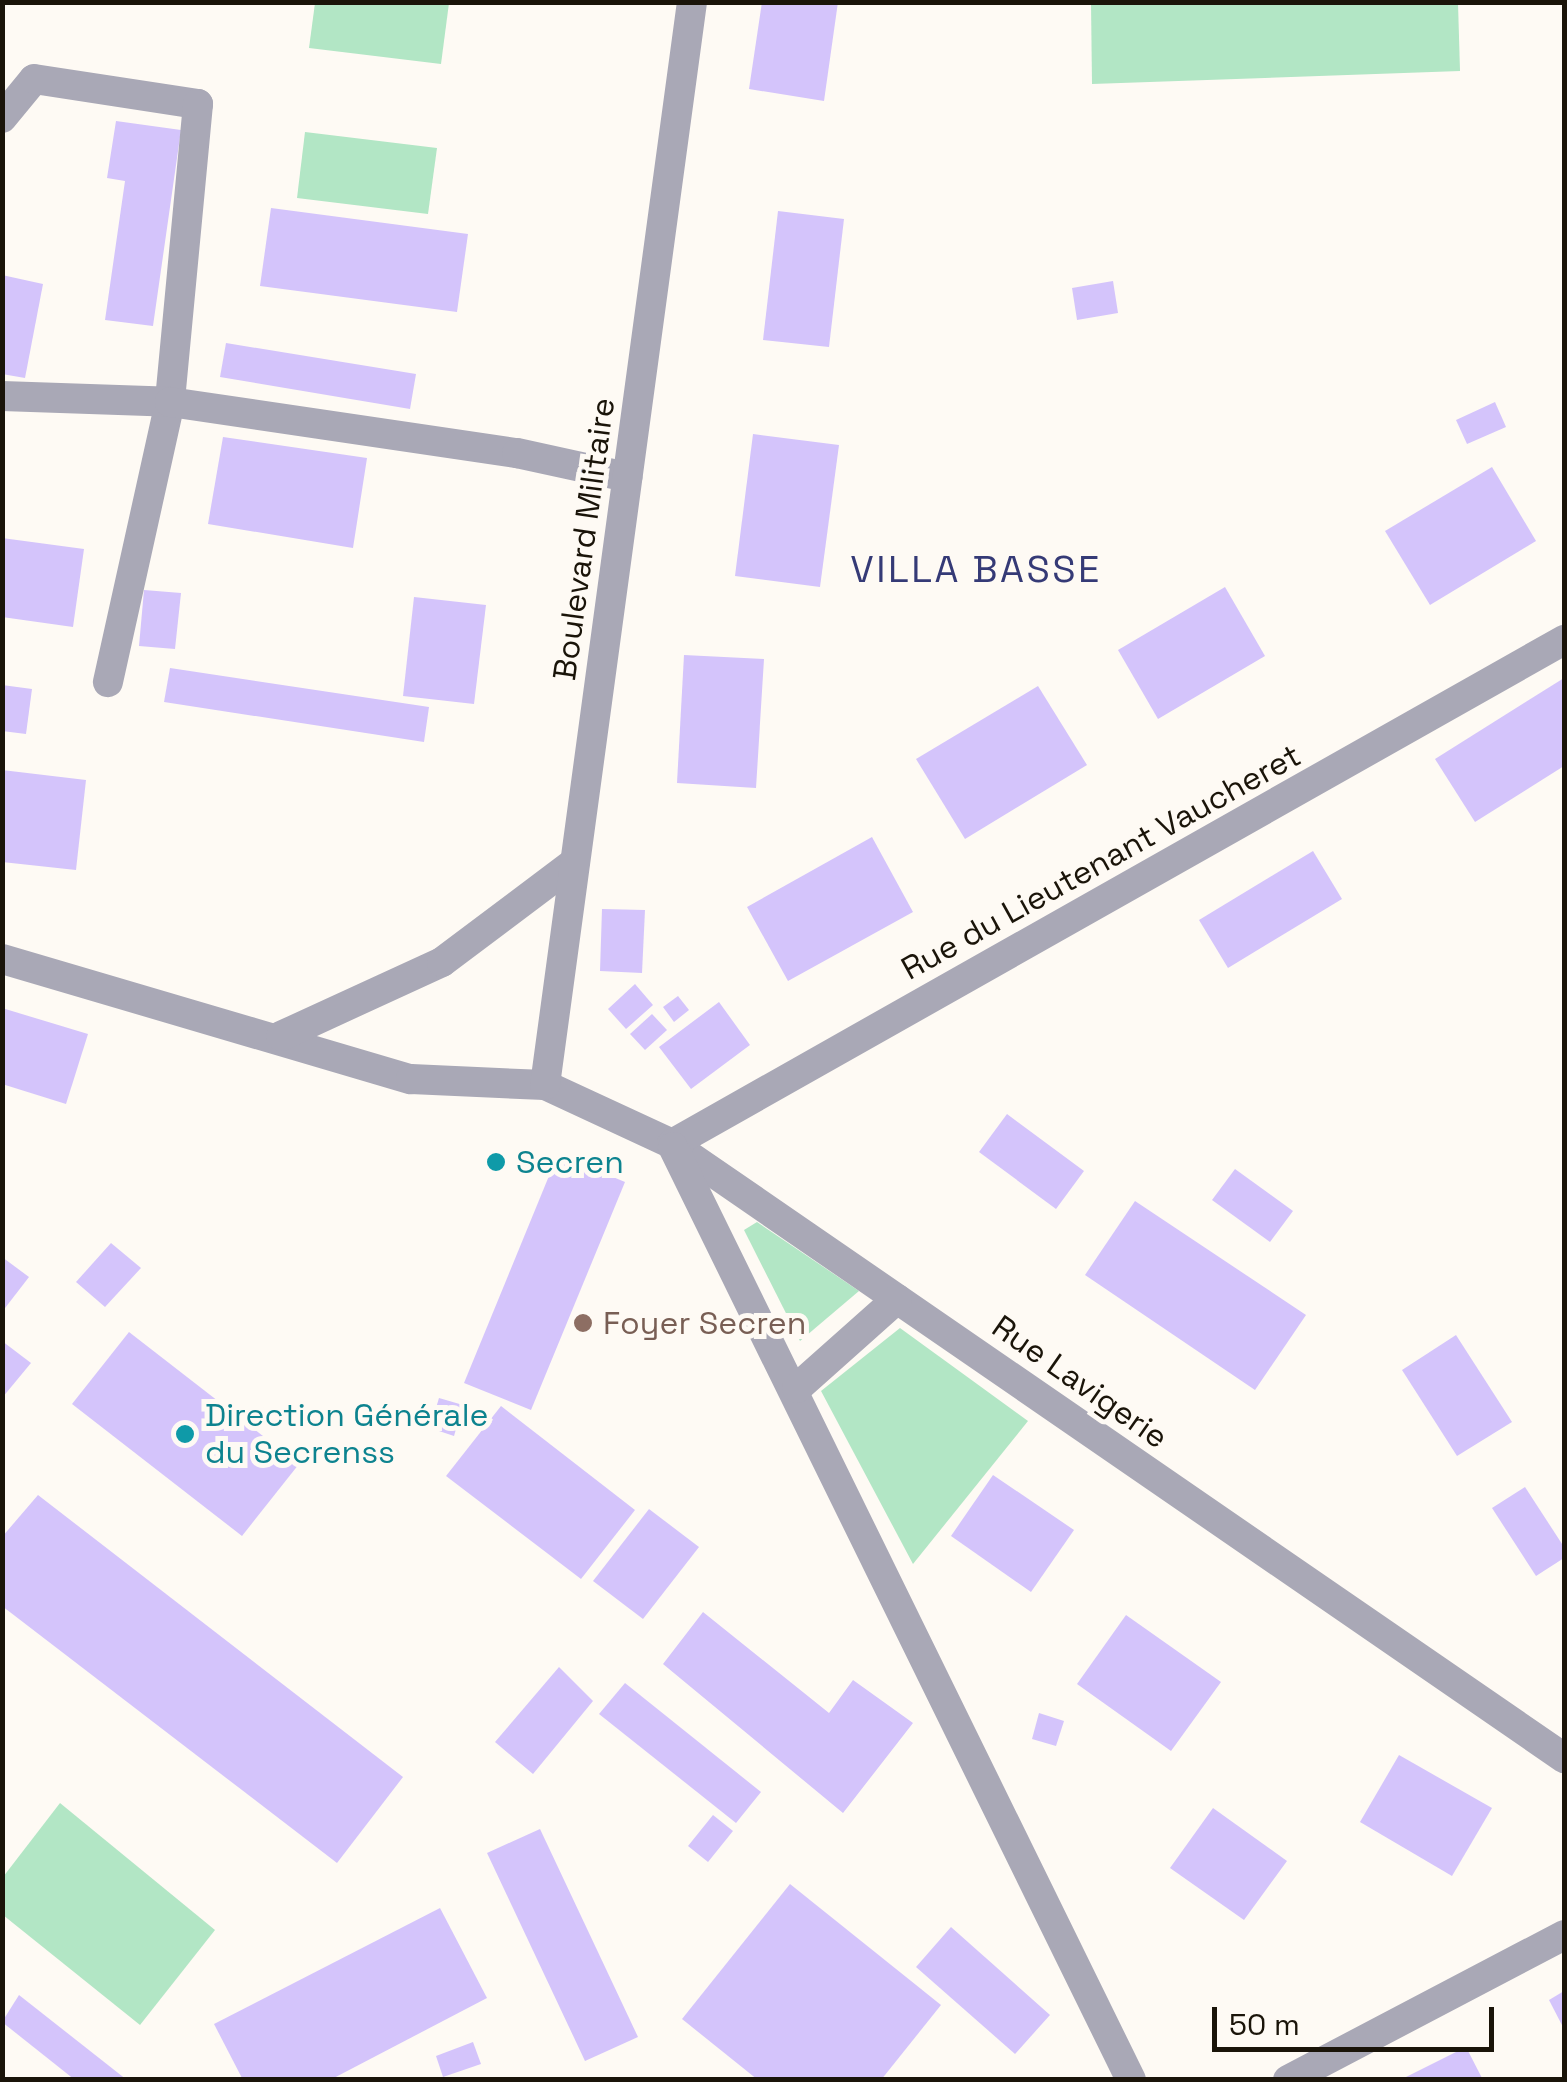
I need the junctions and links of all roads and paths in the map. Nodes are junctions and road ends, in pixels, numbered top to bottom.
1 (692, 2) edge
2 (2, 118) edge
3 (2, 396) edge
4 (170, 402) junction
5 (628, 477) junction
6 (1564, 640) edge
7 (108, 682) dead end
8 (575, 862) junction
9 (2, 959) edge
10 (281, 1036) junction
11 (545, 1085) junction
12 (672, 1144) junction
13 (897, 1299) junction
14 (797, 1388) junction
15 (1564, 1758) edge
16 (1564, 1935) edge
17 (1131, 2080) edge
18 (1288, 2080) edge

1 - 5 street, Boulevard Militaire
2 - 4 street
3 - 4 street
4 - 5 street
4 - 7 street
5 - 8 street, Boulevard Militaire
6 - 12 street, Rue du Lieutenant Vaucheret
8 - 10 street
8 - 11 street, Boulevard Militaire
9 - 10 street
10 - 11 street
11 - 12 street, Rue Lavigerie
12 - 13 street, Rue Lavigerie
12 - 14 street
13 - 14 street
13 - 15 street, Rue Lavigerie
14 - 17 street
16 - 18 street

